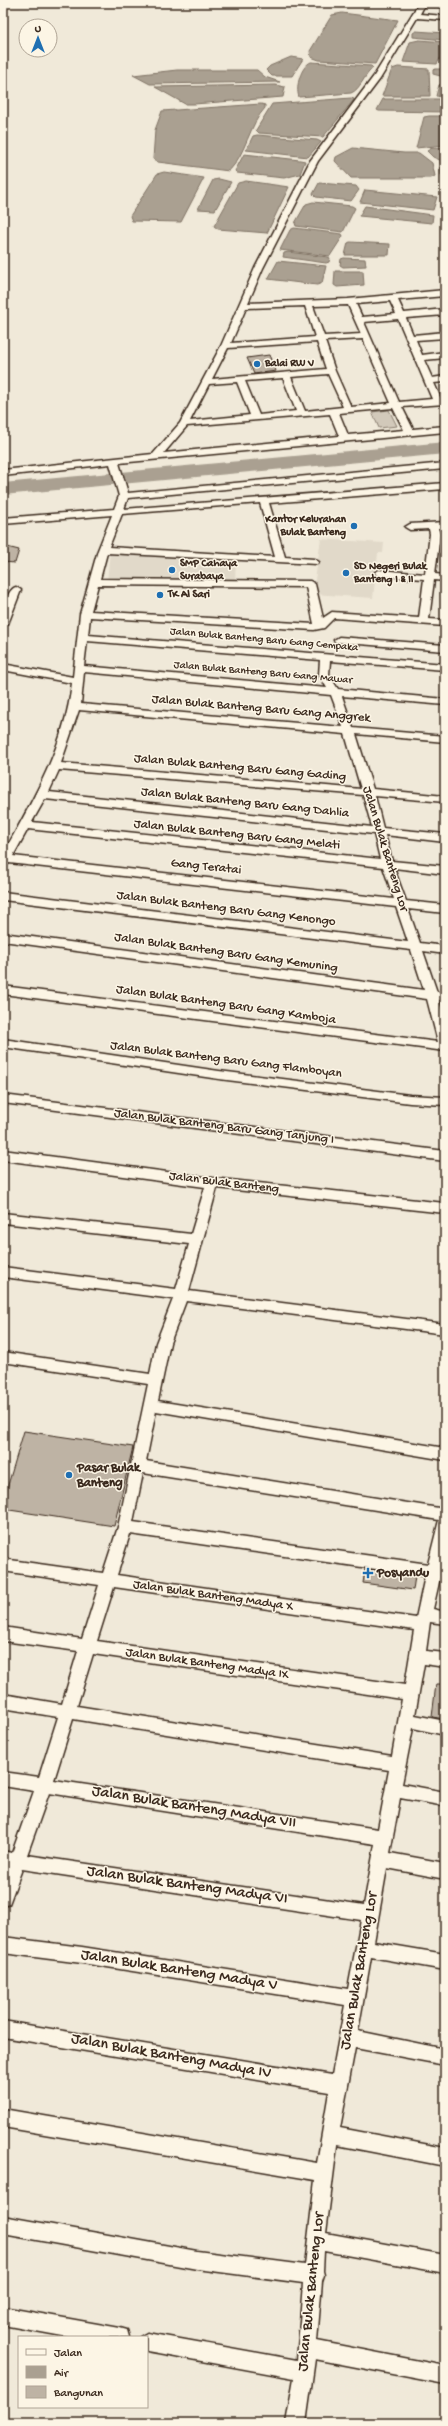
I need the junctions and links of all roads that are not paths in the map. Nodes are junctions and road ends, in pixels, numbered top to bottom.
1 (422, 3) edge
2 (445, 5) edge
3 (416, 16) junction
4 (445, 18) edge
5 (445, 293) edge
6 (393, 298) junction
7 (351, 301) junction
8 (308, 303) junction
9 (243, 306) junction
10 (445, 312) edge
11 (401, 316) junction
12 (359, 320) junction
13 (445, 335) edge
14 (366, 336) junction
15 (410, 338) junction
16 (321, 339) junction
17 (225, 346) junction
18 (445, 356) edge
19 (418, 358) junction
20 (332, 371) junction
21 (286, 375) junction
22 (240, 379) junction
23 (445, 379) edge
24 (428, 381) junction
25 (206, 382) junction
26 (442, 402) edge
27 (396, 405) junction
28 (348, 409) junction
29 (333, 410) junction
30 (301, 413) junction
31 (255, 417) junction
32 (184, 424) junction
33 (445, 429) edge
34 (410, 432) junction
35 (345, 439) junction
36 (156, 456) junction
37 (114, 462) junction
38 (445, 466) edge
39 (3, 473) edge
40 (445, 486) edge
41 (124, 494) junction
42 (264, 501) junction
43 (120, 512) junction
44 (3, 521) edge
45 (445, 525) edge
46 (433, 526) junction
47 (410, 527) dead end
48 (434, 539) junction
49 (445, 539) edge
50 (103, 550) junction
51 (281, 560) junction
52 (314, 562) dead end
53 (379, 573) dead end
54 (429, 577) junction
55 (445, 578) edge
56 (94, 582) junction
57 (16, 590) dead end
58 (85, 614) junction
59 (424, 621) junction
60 (445, 623) edge
61 (3, 624) edge
62 (320, 626) junction
63 (81, 637) junction
64 (339, 640) dead end
65 (445, 648) edge
66 (325, 657) junction
67 (445, 667) edge
68 (3, 668) edge
69 (80, 669) junction
70 (76, 680) junction
71 (333, 692) junction
72 (445, 702) edge
73 (75, 707) junction
74 (348, 730) junction
75 (445, 739) edge
76 (56, 766) junction
77 (368, 792) junction
78 (43, 795) junction
79 (445, 799) edge
80 (26, 825) junction
81 (379, 831) junction
82 (445, 838) edge
83 (5, 862) edge
84 (387, 863) junction
85 (445, 870) edge
86 (3, 896) edge
87 (401, 903) junction
88 (445, 909) edge
89 (3, 937) edge
90 (415, 946) junction
91 (445, 950) edge
92 (3, 990) edge
93 (432, 995) junction
94 (445, 996) edge
95 (3, 1043) edge
96 (445, 1044) edge
97 (445, 1047) edge
98 (3, 1099) edge
99 (445, 1101) edge
100 (3, 1155) edge
101 (445, 1156) edge
102 (212, 1183) junction
103 (445, 1208) edge
104 (3, 1218) edge
105 (197, 1240) junction
106 (3, 1272) edge
107 (181, 1296) junction
108 (445, 1329) edge
109 (3, 1357) edge
110 (156, 1380) junction
111 (151, 1405) junction
112 (445, 1454) edge
113 (138, 1466) junction
114 (445, 1515) edge
115 (445, 1523) edge
116 (125, 1527) junction
117 (442, 1548) edge
118 (3, 1565) edge
119 (433, 1571) junction
120 (108, 1581) junction
121 (445, 1618) edge
122 (423, 1619) junction
123 (3, 1634) edge
124 (88, 1647) junction
125 (418, 1656) junction
126 (445, 1660) edge
127 (411, 1693) junction
128 (3, 1701) edge
129 (67, 1711) junction
130 (406, 1720) junction
131 (445, 1728) edge
132 (398, 1764) junction
133 (3, 1779) edge
134 (44, 1785) junction
135 (394, 1790) junction
136 (445, 1799) edge
137 (385, 1838) junction
138 (10, 1859) edge
139 (381, 1859) junction
140 (445, 1871) edge
141 (3, 1899) edge
142 (371, 1914) junction
143 (3, 1945) edge
144 (365, 1948) junction
145 (445, 1962) edge
146 (356, 1998) junction
147 (3, 2029) edge
148 (349, 2038) junction
149 (445, 2056) edge
150 (339, 2085) junction
151 (3, 2118) edge
152 (330, 2135) junction
153 (445, 2157) edge
154 (325, 2173) junction
155 (3, 2225) edge
156 (316, 2240) junction
157 (445, 2264) edge
158 (315, 2275) junction
159 (3, 2316) edge
160 (114, 2336) edge
161 (148, 2342) edge
162 (307, 2348) junction
163 (305, 2371) junction
164 (445, 2375) edge
165 (296, 2423) edge

1 - 2 street
1 - 3 street
3 - 4 street
3 - 9 street
5 - 6 street
6 - 7 street
6 - 11 street
7 - 8 street
7 - 12 street
8 - 9 street
8 - 16 street
9 - 17 street
10 - 11 street
11 - 12 street
11 - 15 street
12 - 14 street
13 - 15 street
14 - 16 street
14 - 27 street
15 - 19 street
16 - 17 street
16 - 20 street
17 - 25 street
18 - 19 street
19 - 24 street
20 - 21 street
20 - 28 street
21 - 22 street
21 - 30 street
22 - 25 street
22 - 31 street
23 - 24 street
24 - 26 street
25 - 32 street
26 - 27 street
27 - 28 street
27 - 34 street
28 - 29 street
29 - 30 street
29 - 35 street
30 - 31 street
31 - 32 street
32 - 36 street
33 - 34 street
34 - 35 street
35 - 36 street
36 - 37 street
37 - 39 street
37 - 41 street
38 - 41 street
40 - 42 street
41 - 43 street
42 - 43 street
42 - 51 street
43 - 44 street
43 - 50 street
45 - 46 street
46 - 47 street
46 - 48 street
48 - 49 street
48 - 54 street
50 - 51 street
50 - 56 street
51 - 52 street
53 - 54 street
54 - 55 street
54 - 59 street
56 - 58 street
56 - 62 street
57 - 61 street
58 - 62 street
58 - 63 street
59 - 60 street
59 - 62 street
63 - 66 street, Jalan Bulak Banteng Baru Gang Cempaka
63 - 69 street
64 - 65 street
66 - 67 street, Jalan Bulak Banteng Baru Gang Cempaka
66 - 71 street, Jalan Bulak Banteng Lor
68 - 70 street
69 - 70 street
69 - 71 street, Jalan Bulak Banteng Baru Gang Mawar
70 - 73 street
71 - 72 street, Jalan Bulak Banteng Baru Gang Mawar
71 - 74 street, Jalan Bulak Banteng Lor
73 - 74 street, Jalan Bulak Banteng Baru Gang Anggrek
73 - 76 street
74 - 75 street, Jalan Bulak Banteng Baru Gang Anggrek
74 - 77 street, Jalan Bulak Banteng Lor
76 - 77 street, Jalan Bulak Banteng Baru Gang Gading
76 - 78 street
77 - 79 street, Jalan Bulak Banteng Baru Gang Gading
77 - 81 street, Jalan Bulak Banteng Lor
78 - 80 street
78 - 81 street, Jalan Bulak Banteng Baru Gang Dahlia
80 - 83 street
80 - 84 street, Jalan Bulak Banteng Baru Gang Melati
81 - 82 street, Jalan Bulak Banteng Baru Gang Dahlia
81 - 84 street, Jalan Bulak Banteng Lor
83 - 87 street, Gang Teratai
84 - 85 street, Jalan Bulak Banteng Baru Gang Melati
84 - 87 street, Jalan Bulak Banteng Lor
86 - 90 street, Jalan Bulak Banteng Baru Gang Kenongo
87 - 88 street, Gang Teratai
87 - 90 street, Jalan Bulak Banteng Lor
89 - 93 street, Jalan Bulak Banteng Baru Gang Kemuning
90 - 91 street, Jalan Bulak Banteng Baru Gang Kenongo
90 - 93 street, Jalan Bulak Banteng Lor
92 - 97 street, Jalan Bulak Banteng Baru Gang Kamboja
93 - 94 street, Jalan Bulak Banteng Baru Gang Kemuning
93 - 96 street, Jalan Bulak Banteng Lor
95 - 99 street, Jalan Bulak Banteng Baru Gang Flamboyan
98 - 101 street, Jalan Bulak Banteng Baru Gang Tanjung I
100 - 102 street, Jalan Bulak Banteng
102 - 103 street, Jalan Bulak Banteng
102 - 105 street
104 - 105 street
105 - 107 street
106 - 107 street
107 - 108 street
107 - 110 street
109 - 110 street
110 - 111 street
111 - 112 street
111 - 113 street
113 - 114 street
113 - 116 street
115 - 117 street, Jalan Bulak Banteng Lor
116 - 119 street
116 - 120 street
117 - 119 street, Jalan Bulak Banteng Lor
118 - 120 street, Jalan Bulak Banteng Madya X
119 - 122 street, Jalan Bulak Banteng Lor
120 - 122 street, Jalan Bulak Banteng Madya X
120 - 124 street
121 - 122 street, Jalan Bulak Banteng Madya X
122 - 125 street, Jalan Bulak Banteng Lor
123 - 124 street, Jalan Bulak Banteng Madya IX
124 - 127 street, Jalan Bulak Banteng Madya IX
124 - 129 street
125 - 126 street
125 - 127 street, Jalan Bulak Banteng Lor
127 - 130 street, Jalan Bulak Banteng Lor
128 - 129 street
129 - 132 street
129 - 134 street
130 - 131 street
130 - 132 street, Jalan Bulak Banteng Lor
132 - 135 street, Jalan Bulak Banteng Lor
133 - 134 street, Jalan Bulak Banteng Madya VII
134 - 137 street, Jalan Bulak Banteng Madya VII
134 - 138 street
135 - 136 street
135 - 137 street, Jalan Bulak Banteng Lor
137 - 139 street, Jalan Bulak Banteng Lor
138 - 141 street
138 - 142 street, Jalan Bulak Banteng Madya VI
139 - 140 street
139 - 142 street, Jalan Bulak Banteng Lor
142 - 144 street, Jalan Bulak Banteng Lor
143 - 146 street, Jalan Bulak Banteng Madya V
144 - 145 street
144 - 146 street, Jalan Bulak Banteng Lor
146 - 148 street, Jalan Bulak Banteng Lor
147 - 150 street, Jalan Bulak Banteng Madya IV
148 - 149 street
148 - 150 street, Jalan Bulak Banteng Lor
150 - 152 street, Jalan Bulak Banteng Lor
151 - 154 street
152 - 153 street
152 - 154 street, Jalan Bulak Banteng Lor
154 - 156 street, Jalan Bulak Banteng Lor
155 - 158 street
156 - 157 street
156 - 158 street, Jalan Bulak Banteng Lor
158 - 162 street, Jalan Bulak Banteng Lor
159 - 160 street
161 - 163 street
162 - 163 street, Jalan Bulak Banteng Lor
162 - 164 street
163 - 165 street, Jalan Bulak Banteng Lor

